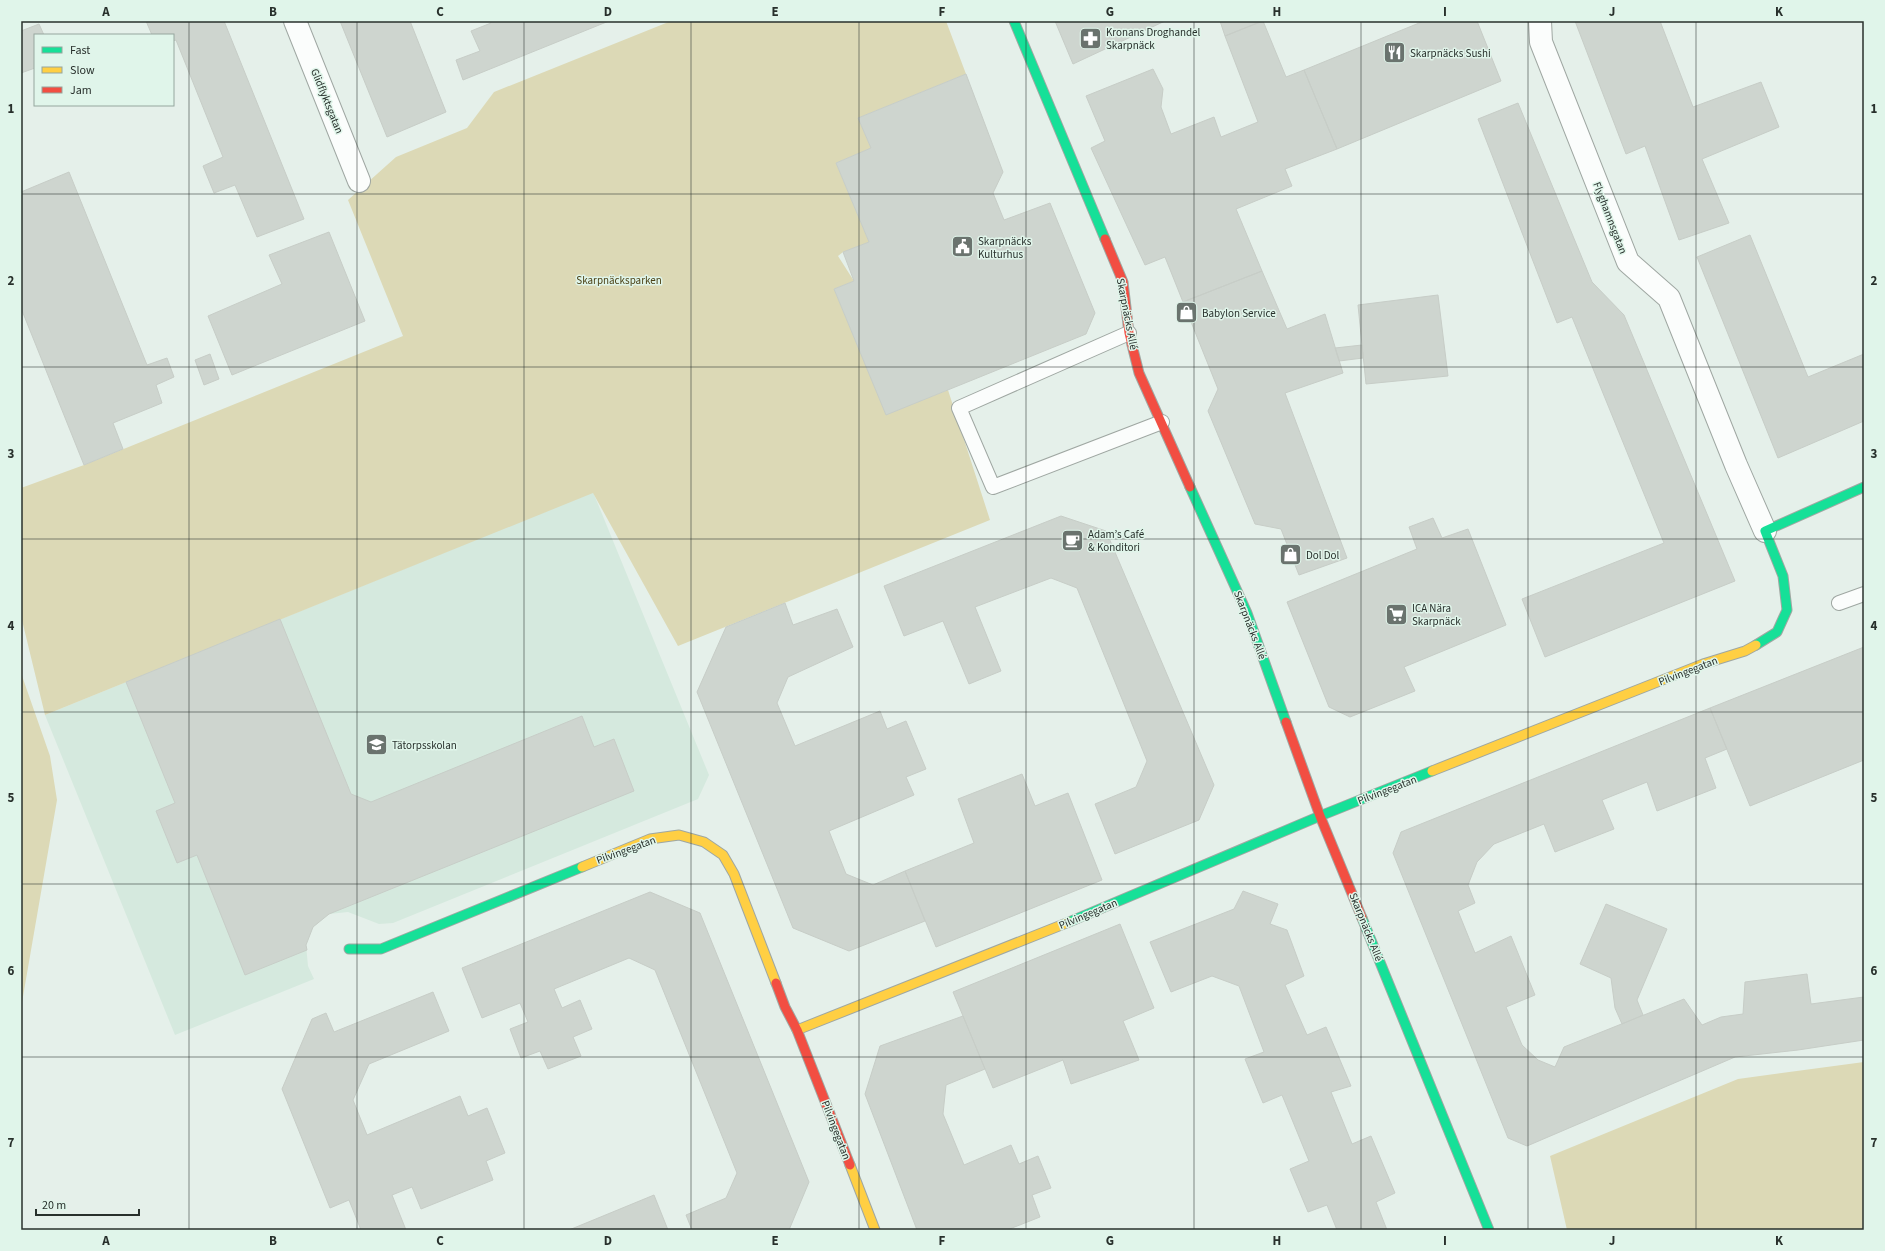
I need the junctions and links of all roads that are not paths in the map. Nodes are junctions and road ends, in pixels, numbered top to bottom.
1 (295, 21) edge
2 (1014, 21) edge
3 (1540, 21) edge
4 (359, 181) dead end
5 (1129, 333) junction
6 (1162, 422) junction
7 (1864, 487) edge
8 (1765, 531) junction
9 (1864, 594) edge
10 (1839, 603) dead end
11 (1320, 816) junction
12 (349, 949) dead end
13 (797, 1030) junction
14 (875, 1230) edge
15 (1489, 1230) edge

1 - 4 street, Glidflyktsgatan
2 - 5 street, Skarpnäcks Allé
3 - 8 street, Flyghamnsgatan
5 - 6 street, Skarpnäcks Allé
5 - 6 lane
6 - 11 street, Skarpnäcks Allé
7 - 8 street
8 - 11 street, Pilvingegatan
9 - 10 lane
11 - 13 street, Pilvingegatan
11 - 15 street, Skarpnäcks Allé
12 - 13 street, Pilvingegatan
13 - 14 street, Pilvingegatan

